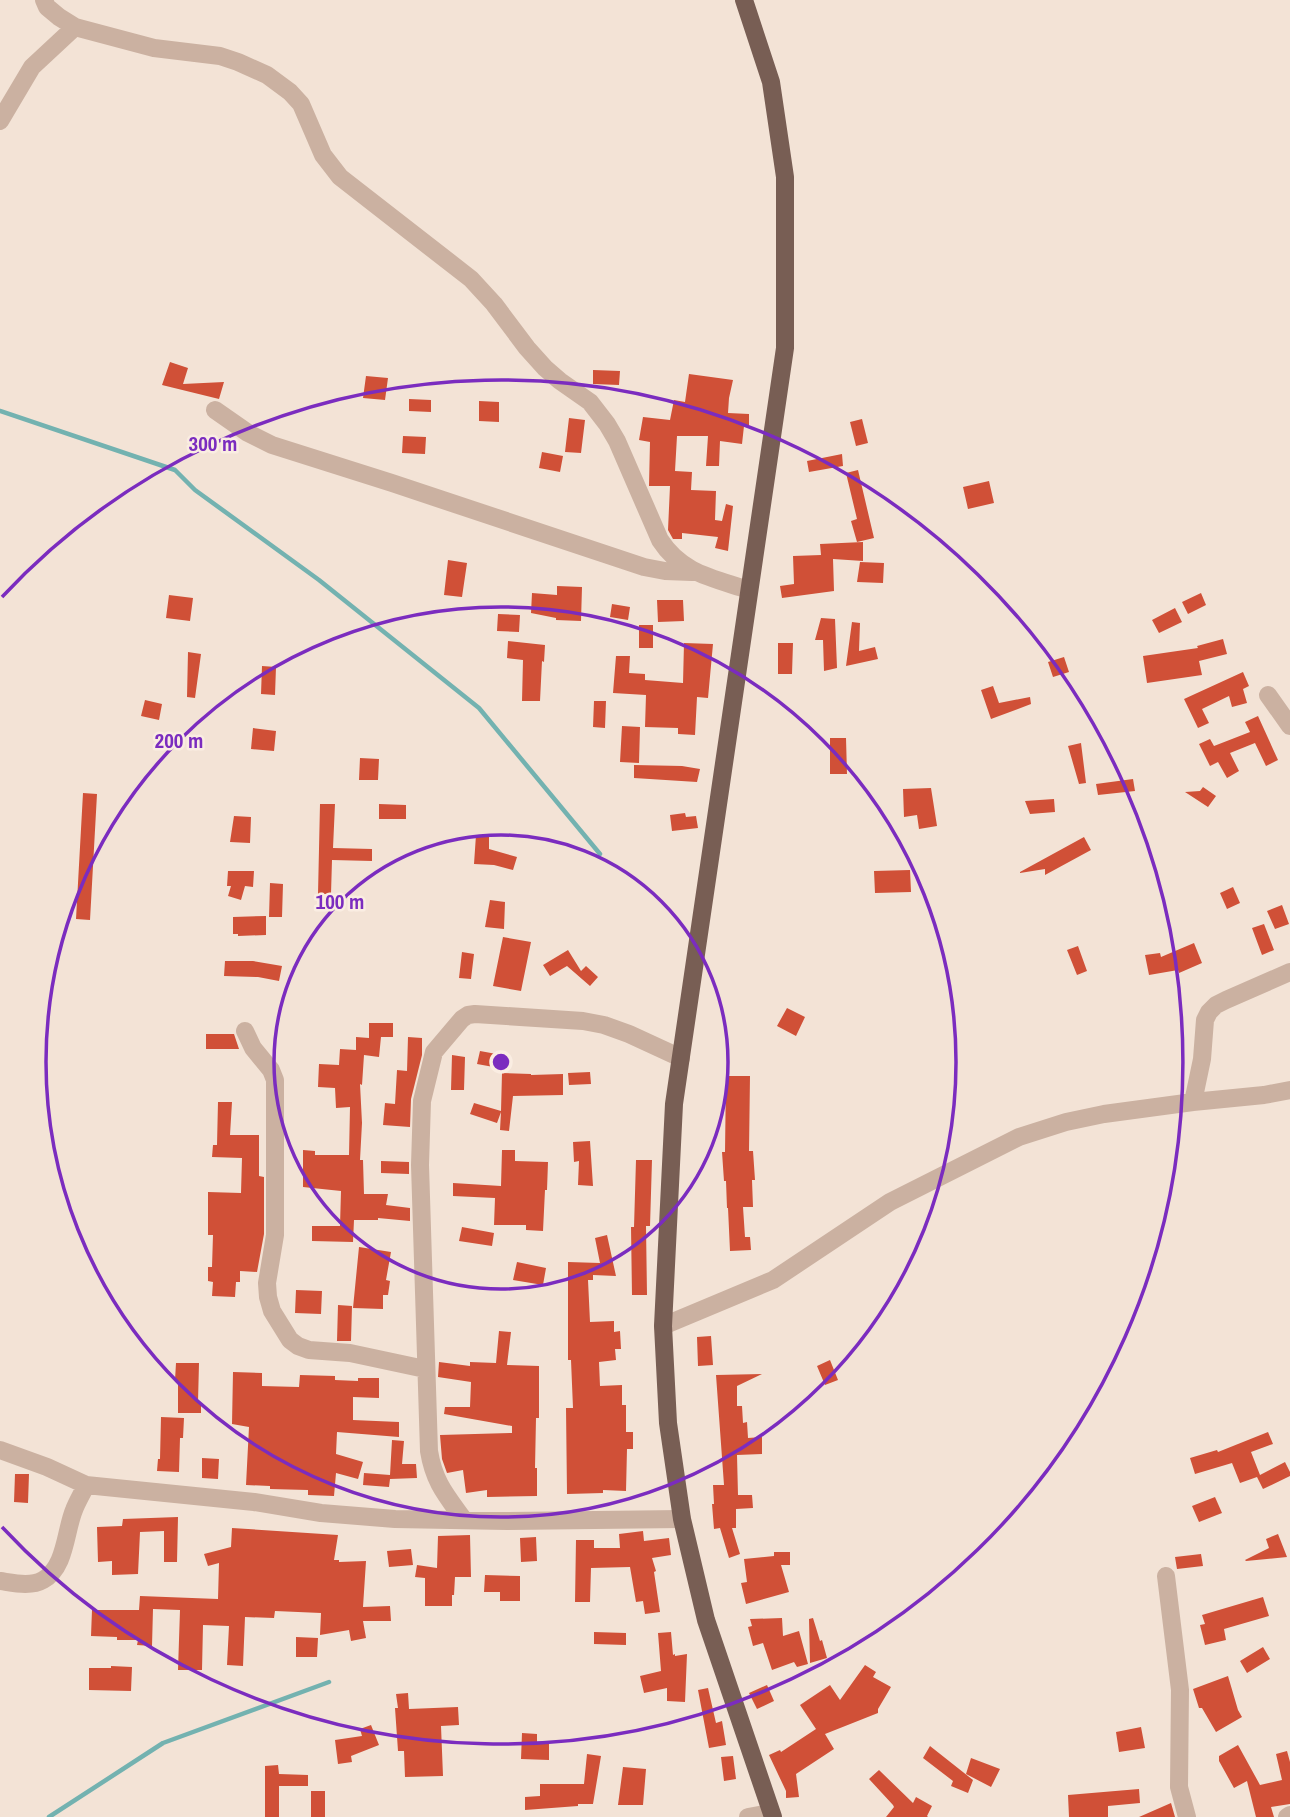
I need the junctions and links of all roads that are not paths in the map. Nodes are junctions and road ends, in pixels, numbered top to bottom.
1 (44, 0) edge
2 (744, 0) edge
3 (75, 27) junction
4 (0, 121) edge
5 (215, 410) dead end
6 (692, 572) junction
7 (749, 590) junction
8 (1268, 695) dead end
9 (1290, 726) edge
10 (1290, 972) edge
11 (245, 1031) dead end
12 (681, 1058) junction
13 (1290, 1090) edge
14 (1193, 1102) junction
15 (663, 1326) junction
16 (425, 1369) junction
17 (0, 1450) edge
18 (86, 1485) junction
19 (682, 1518) junction
20 (464, 1520) junction
21 (1166, 1576) dead end
22 (0, 1581) edge
23 (772, 1815) edge
24 (748, 1817) edge
25 (1187, 1817) edge

1 - 3 street
2 - 7 main road
3 - 4 street
3 - 6 street
5 - 6 street
6 - 7 street
7 - 12 main road
8 - 9 street
10 - 14 street
11 - 16 street
12 - 15 main road
12 - 16 street
13 - 14 street
14 - 15 street
15 - 19 main road
16 - 20 street
17 - 18 street
18 - 20 street
18 - 22 street
19 - 20 street
19 - 23 main road
21 - 25 street
23 - 24 street

